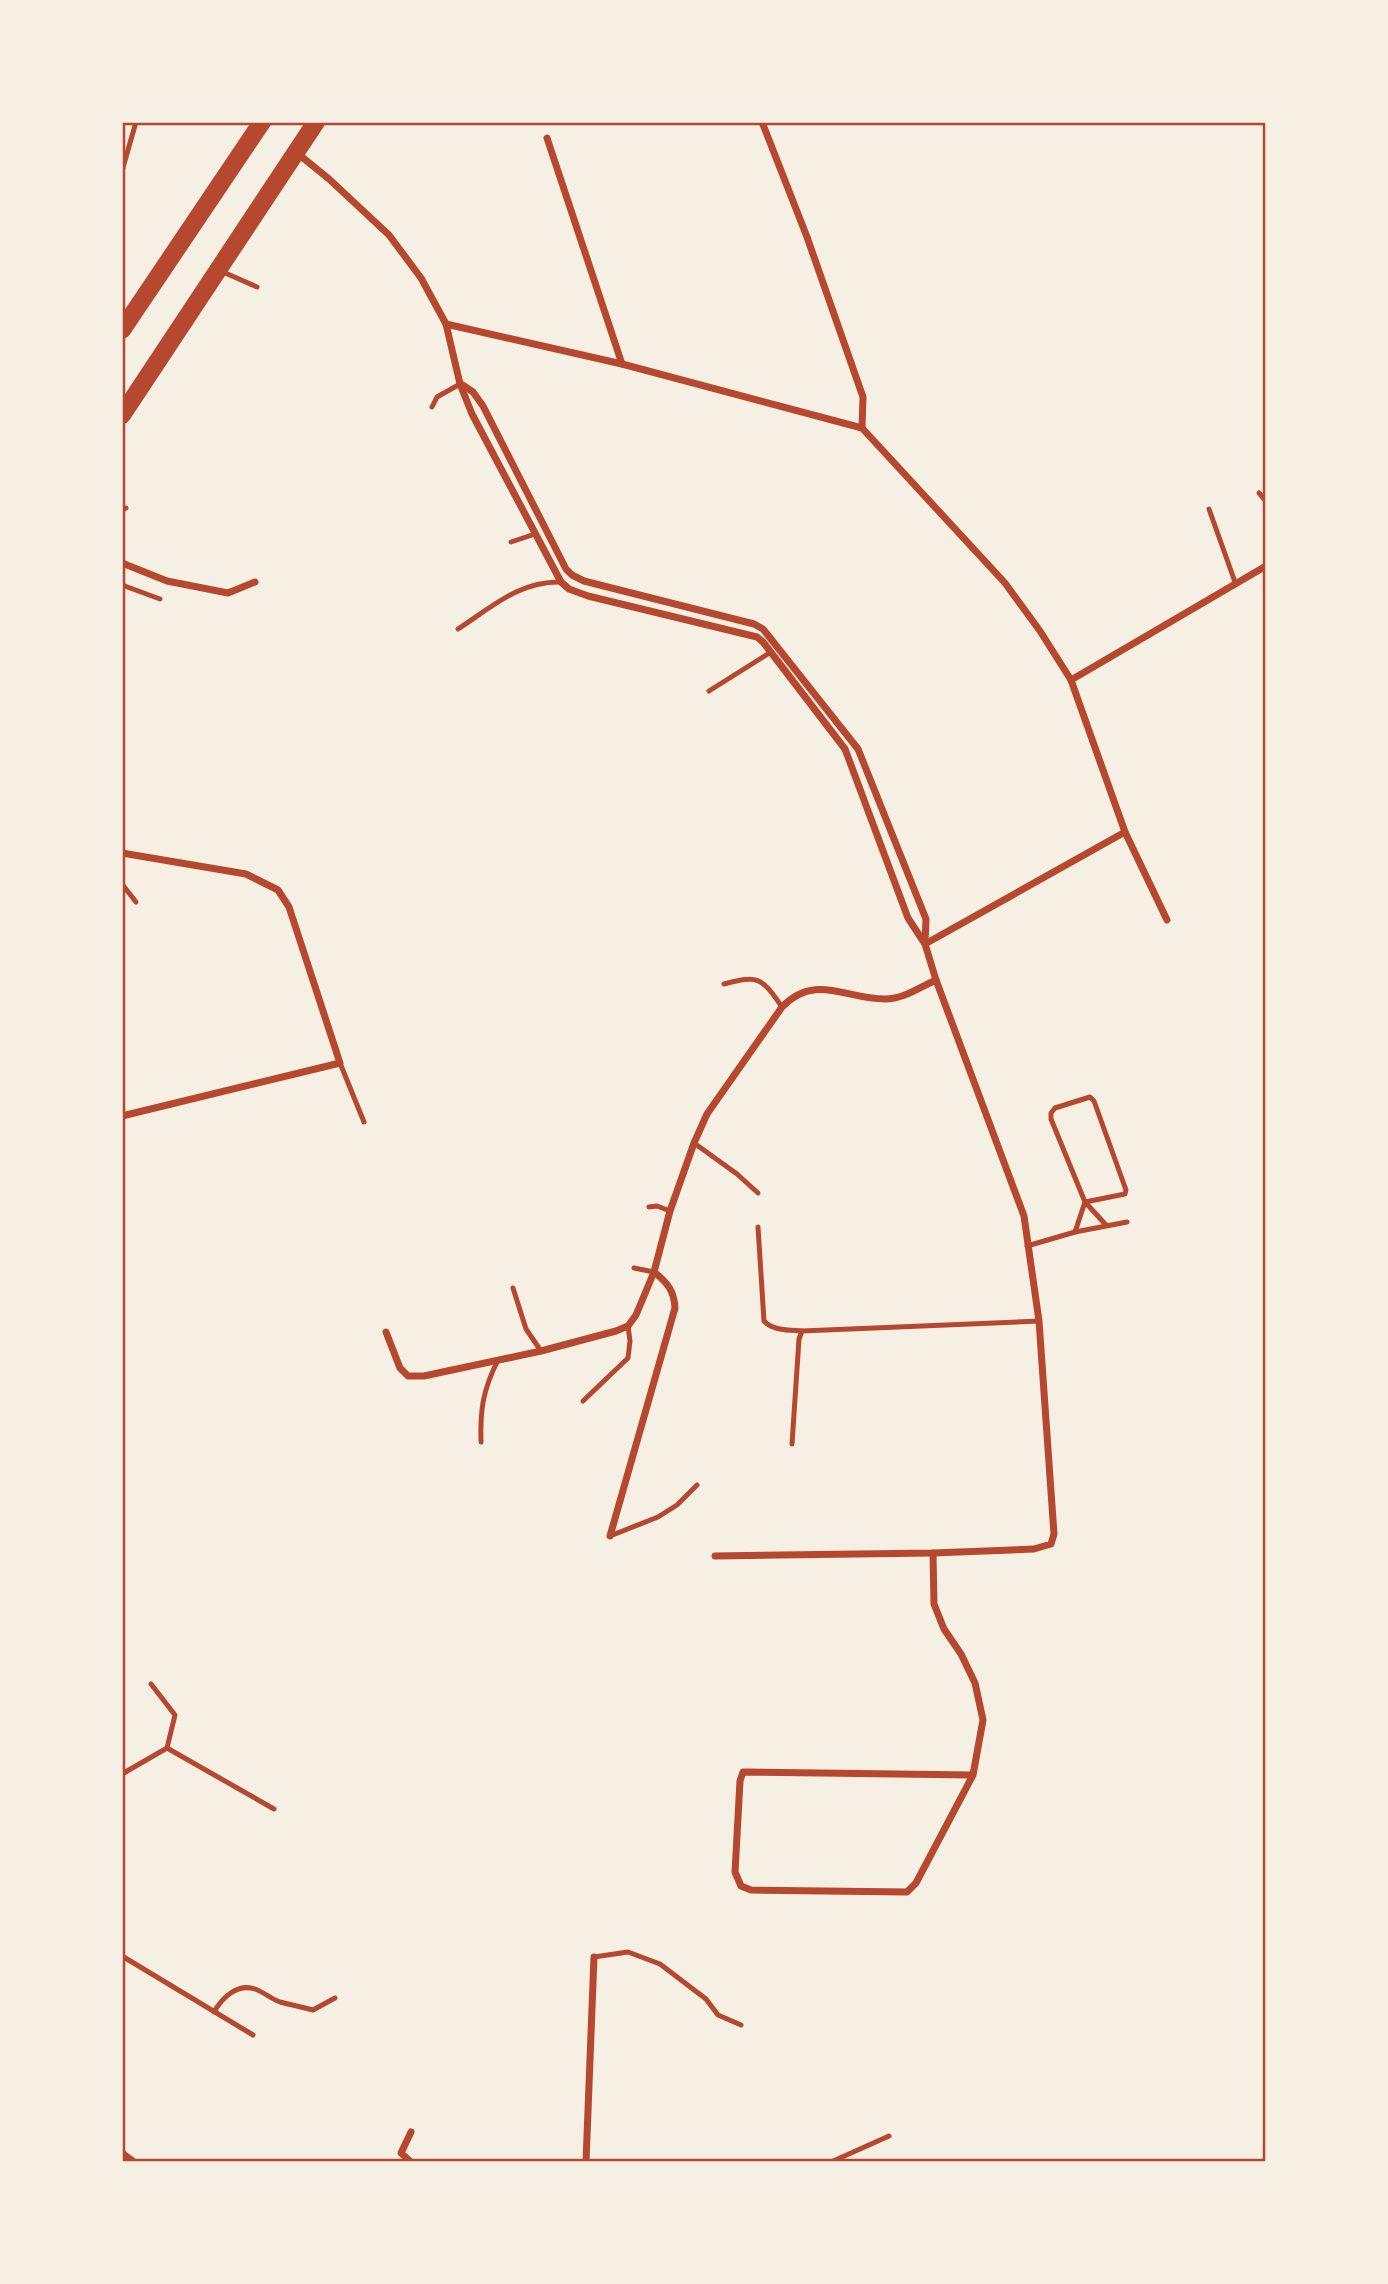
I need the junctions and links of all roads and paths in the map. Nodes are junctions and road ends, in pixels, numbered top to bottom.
1 (136, 122) edge
2 (262, 122) edge
3 (316, 122) edge
4 (762, 122) edge
5 (547, 138) dead end
6 (296, 153) junction
7 (122, 171) edge
8 (220, 271) junction
9 (257, 287) dead end
10 (446, 324) junction
11 (122, 331) edge
12 (622, 364) junction
13 (460, 384) junction
14 (432, 407) dead end
15 (122, 415) edge
16 (862, 428) junction
17 (1259, 493) dead end
18 (1265, 501) edge
19 (1209, 509) dead end
20 (535, 534) junction
21 (511, 542) dead end
22 (122, 563) edge
23 (1265, 566) edge
24 (254, 582) dead end
25 (561, 582) junction
26 (1235, 582) junction
27 (122, 586) edge
28 (160, 599) dead end
29 (458, 629) dead end
30 (771, 652) junction
31 (1071, 680) junction
32 (709, 691) dead end
33 (1125, 832) junction
34 (122, 853) edge
35 (122, 884) edge
36 (136, 902) dead end
37 (1167, 920) dead end
38 (925, 944) junction
39 (936, 979) junction
40 (724, 984) dead end
41 (782, 1007) junction
42 (340, 1063) junction
43 (122, 1116) edge
44 (364, 1122) dead end
45 (694, 1143) junction
46 (758, 1193) dead end
47 (1084, 1202) junction
48 (649, 1207) dead end
49 (670, 1211) junction
50 (1127, 1222) dead end
51 (1106, 1225) junction
52 (758, 1227) dead end
53 (1075, 1232) junction
54 (1027, 1246) junction
55 (634, 1268) dead end
56 (654, 1272) junction
57 (513, 1287) dead end
58 (1039, 1321) junction
59 (628, 1326) junction
60 (802, 1331) junction
61 (386, 1332) dead end
62 (541, 1351) junction
63 (498, 1360) junction
64 (583, 1401) dead end
65 (481, 1442) dead end
66 (792, 1444) dead end
67 (697, 1485) dead end
68 (610, 1536) joint
69 (933, 1553) junction
70 (715, 1556) dead end
71 (151, 1684) dead end
72 (167, 1748) junction
73 (122, 1774) edge
74 (973, 1775) junction
75 (274, 1809) dead end
76 (122, 1956) edge
77 (594, 1957) joint
78 (335, 1998) dead end
79 (214, 2012) junction
80 (741, 2025) dead end
81 (253, 2035) dead end
82 (411, 2133) dead end
83 (889, 2136) dead end
84 (122, 2153) edge
85 (134, 2161) edge
86 (411, 2161) edge
87 (586, 2161) edge
88 (831, 2161) edge

1 - 7 lane
2 - 11 main road
3 - 6 main road
4 - 16 street
5 - 12 street
6 - 8 main road
6 - 10 street
8 - 9 lane
8 - 15 main road
10 - 12 street
10 - 13 street
12 - 16 street
13 - 14 lane
13 - 20 street
13 - 38 street
16 - 31 street
17 - 18 lane
19 - 26 lane
20 - 21 lane
20 - 25 street
22 - 24 street
23 - 26 street
25 - 29 lane
25 - 30 street
26 - 31 street
27 - 28 lane
30 - 32 lane
30 - 38 street
31 - 33 street
33 - 37 street
33 - 38 street
34 - 42 street
35 - 36 lane
38 - 39 street
39 - 41 street
39 - 54 street
40 - 41 lane
41 - 45 street
42 - 43 street
42 - 44 lane
45 - 46 lane
45 - 49 street
47 - 47 lane
47 - 51 lane
47 - 53 lane
48 - 49 lane
49 - 56 street
50 - 51 lane
51 - 53 lane
52 - 60 lane
53 - 54 lane
54 - 58 street
55 - 56 lane
56 - 59 street
56 - 68 street
57 - 62 lane
58 - 60 lane
58 - 69 street
59 - 62 street
59 - 64 lane
60 - 66 lane
61 - 63 street
62 - 63 street
63 - 65 lane
67 - 68 lane
69 - 70 street
69 - 74 street
71 - 72 lane
72 - 73 lane
72 - 75 lane
74 - 74 street
76 - 79 lane
77 - 80 lane
77 - 87 street
78 - 79 lane
79 - 81 lane
82 - 86 street
83 - 88 lane
84 - 85 street

